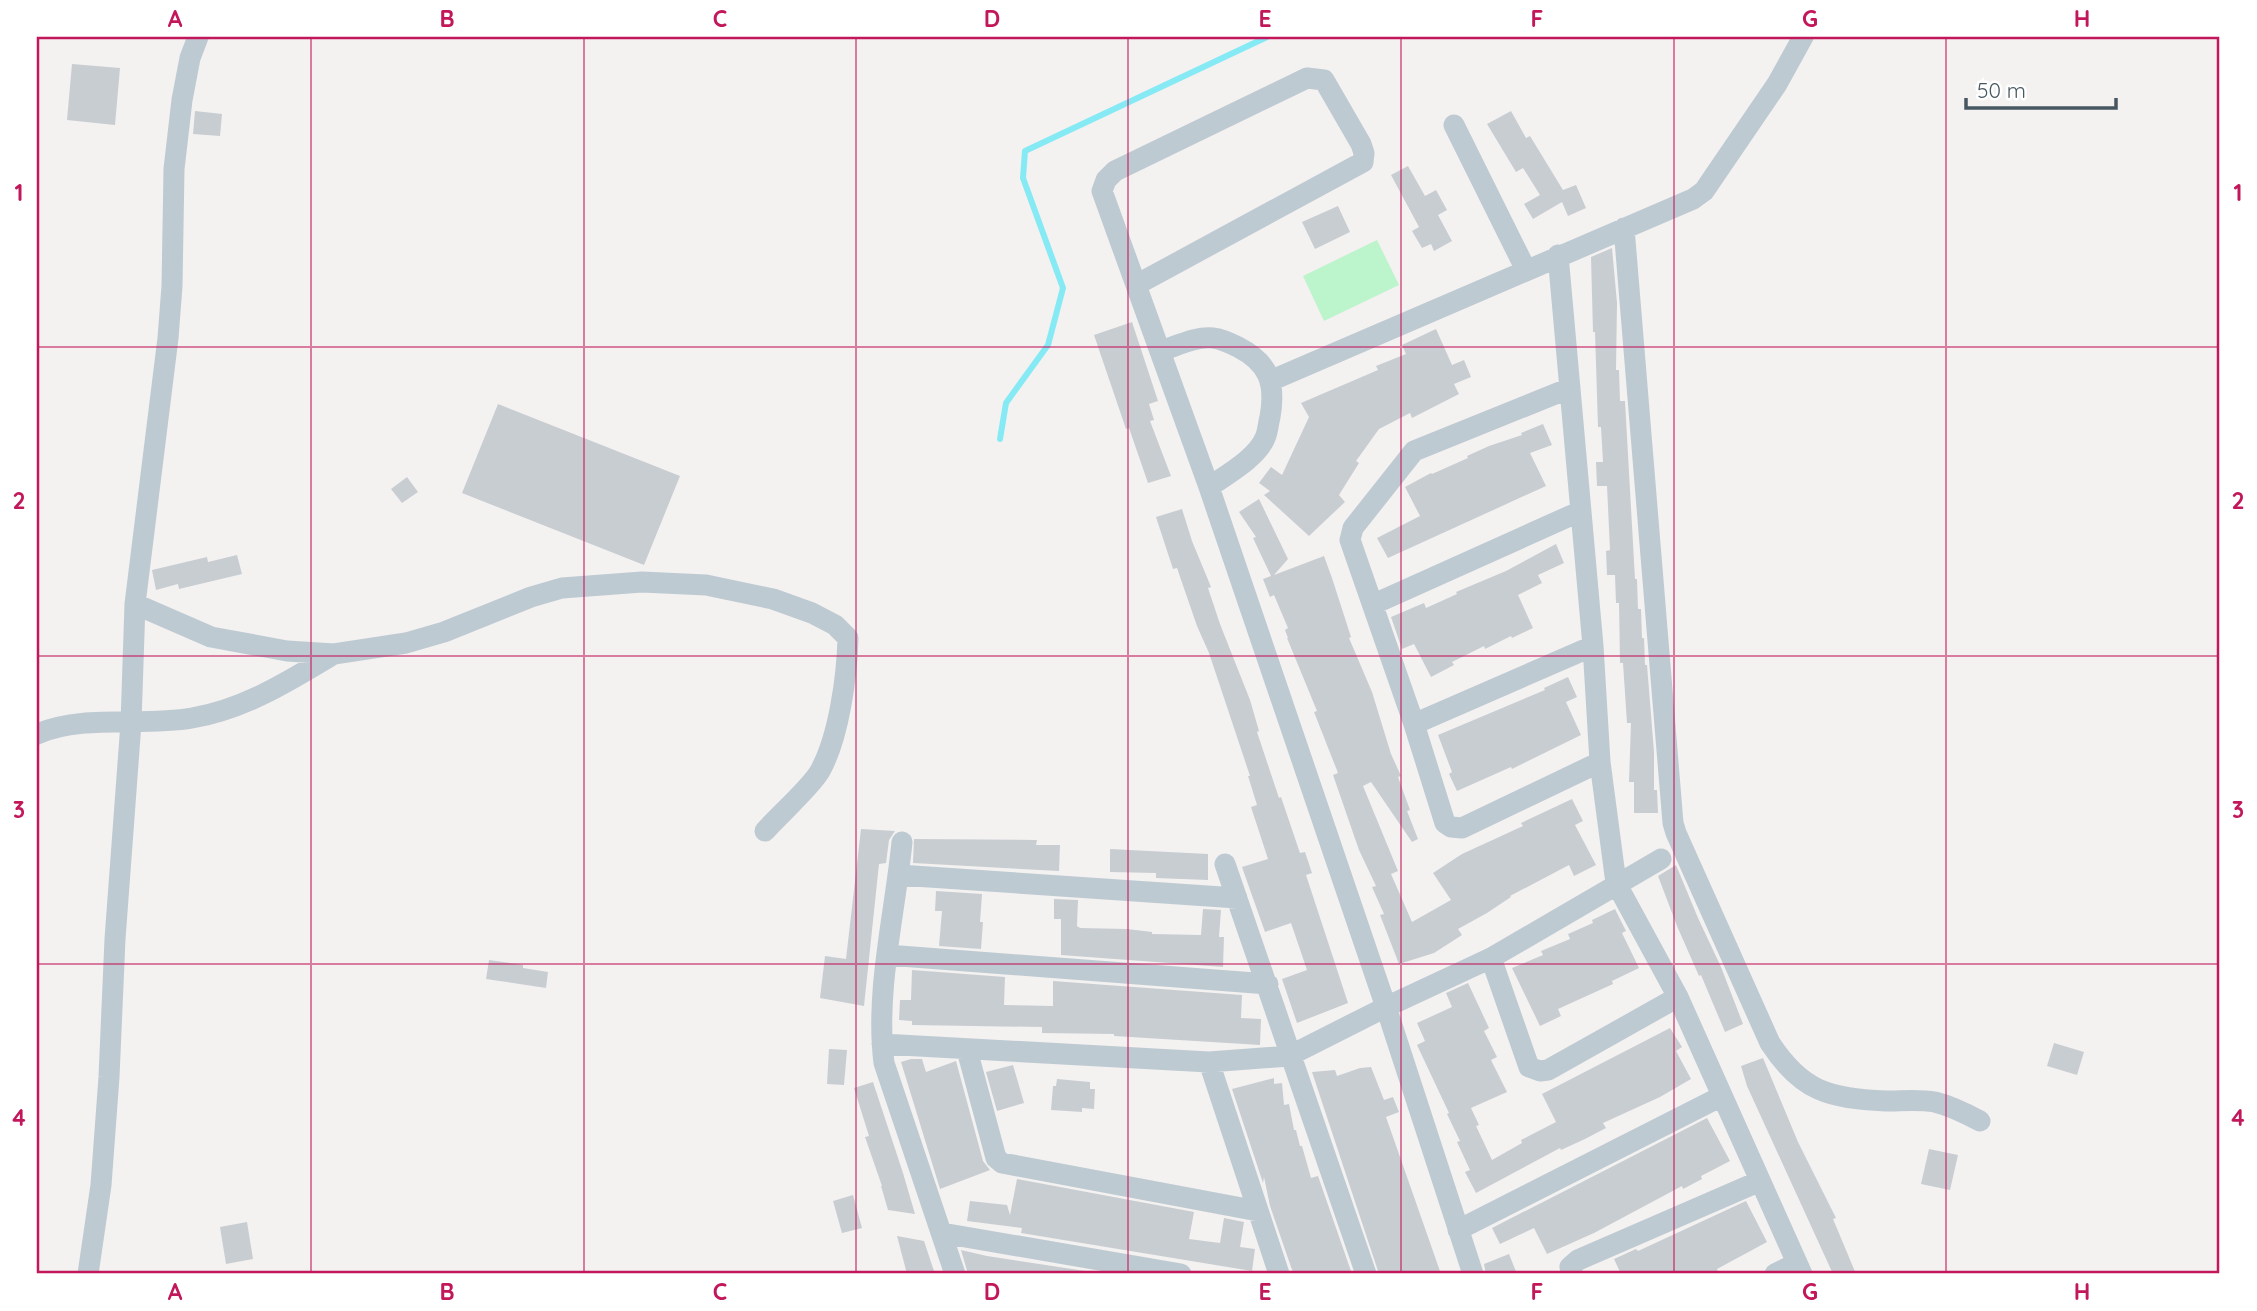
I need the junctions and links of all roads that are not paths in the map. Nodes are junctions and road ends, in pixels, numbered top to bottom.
1 (198, 37) edge
2 (1803, 37) edge
3 (1454, 125) dead end
4 (1624, 228) junction
5 (1558, 256) junction
6 (1526, 271) junction
7 (1136, 285) junction
8 (1161, 351) junction
9 (1270, 381) junction
10 (1570, 388) junction
11 (1209, 487) junction
12 (1581, 511) junction
13 (135, 604) junction
14 (1374, 604) junction
15 (1593, 646) junction
16 (334, 654) junction
17 (131, 723) junction
18 (1414, 724) junction
19 (37, 734) edge
20 (1600, 762) junction
21 (765, 831) dead end
22 (902, 842) dead end
23 (1661, 859) dead end
24 (1225, 864) dead end
25 (899, 875) junction
26 (1616, 883) junction
27 (1237, 898) junction
28 (887, 955) junction
29 (1491, 958) junction
30 (1268, 984) junction
31 (1678, 997) junction
32 (1386, 1007) junction
33 (882, 1044) junction
34 (967, 1050) junction
35 (1289, 1056) junction
36 (1209, 1062) junction
37 (1722, 1096) junction
38 (1980, 1121) dead end
39 (1760, 1181) junction
40 (1258, 1211) junction
41 (1458, 1230) junction
42 (942, 1233) junction
43 (1800, 1269) edge
44 (88, 1274) edge
45 (955, 1274) edge
46 (1181, 1274) edge
47 (1279, 1274) edge
48 (1366, 1274) edge
49 (1473, 1274) edge
50 (1572, 1274) edge
51 (1775, 1274) edge

1 - 13 street
2 - 4 street
3 - 6 street
4 - 5 street
4 - 38 street
5 - 6 street
5 - 10 street
6 - 9 street
7 - 7 street
7 - 8 street
8 - 9 street
8 - 11 street
9 - 11 street
10 - 12 street
10 - 14 street
11 - 32 street
12 - 14 street
12 - 15 street
13 - 16 street
13 - 17 street
14 - 18 street
15 - 18 street
15 - 20 street
16 - 17 street
16 - 21 street
17 - 19 street
17 - 44 street
18 - 20 street
20 - 26 street
22 - 25 street
23 - 26 street
24 - 27 street
25 - 27 street
25 - 28 street
26 - 29 street
26 - 31 street
27 - 30 street
28 - 30 street
28 - 33 street
29 - 31 street
29 - 32 street
30 - 35 street
31 - 37 street
32 - 35 street
32 - 41 street
33 - 34 street
33 - 42 street
34 - 36 street
34 - 40 street
35 - 36 street
35 - 48 street
36 - 40 street
37 - 39 street
37 - 41 street
39 - 43 street
39 - 50 street
40 - 47 street
41 - 49 street
42 - 45 street
42 - 46 street
43 - 51 street

